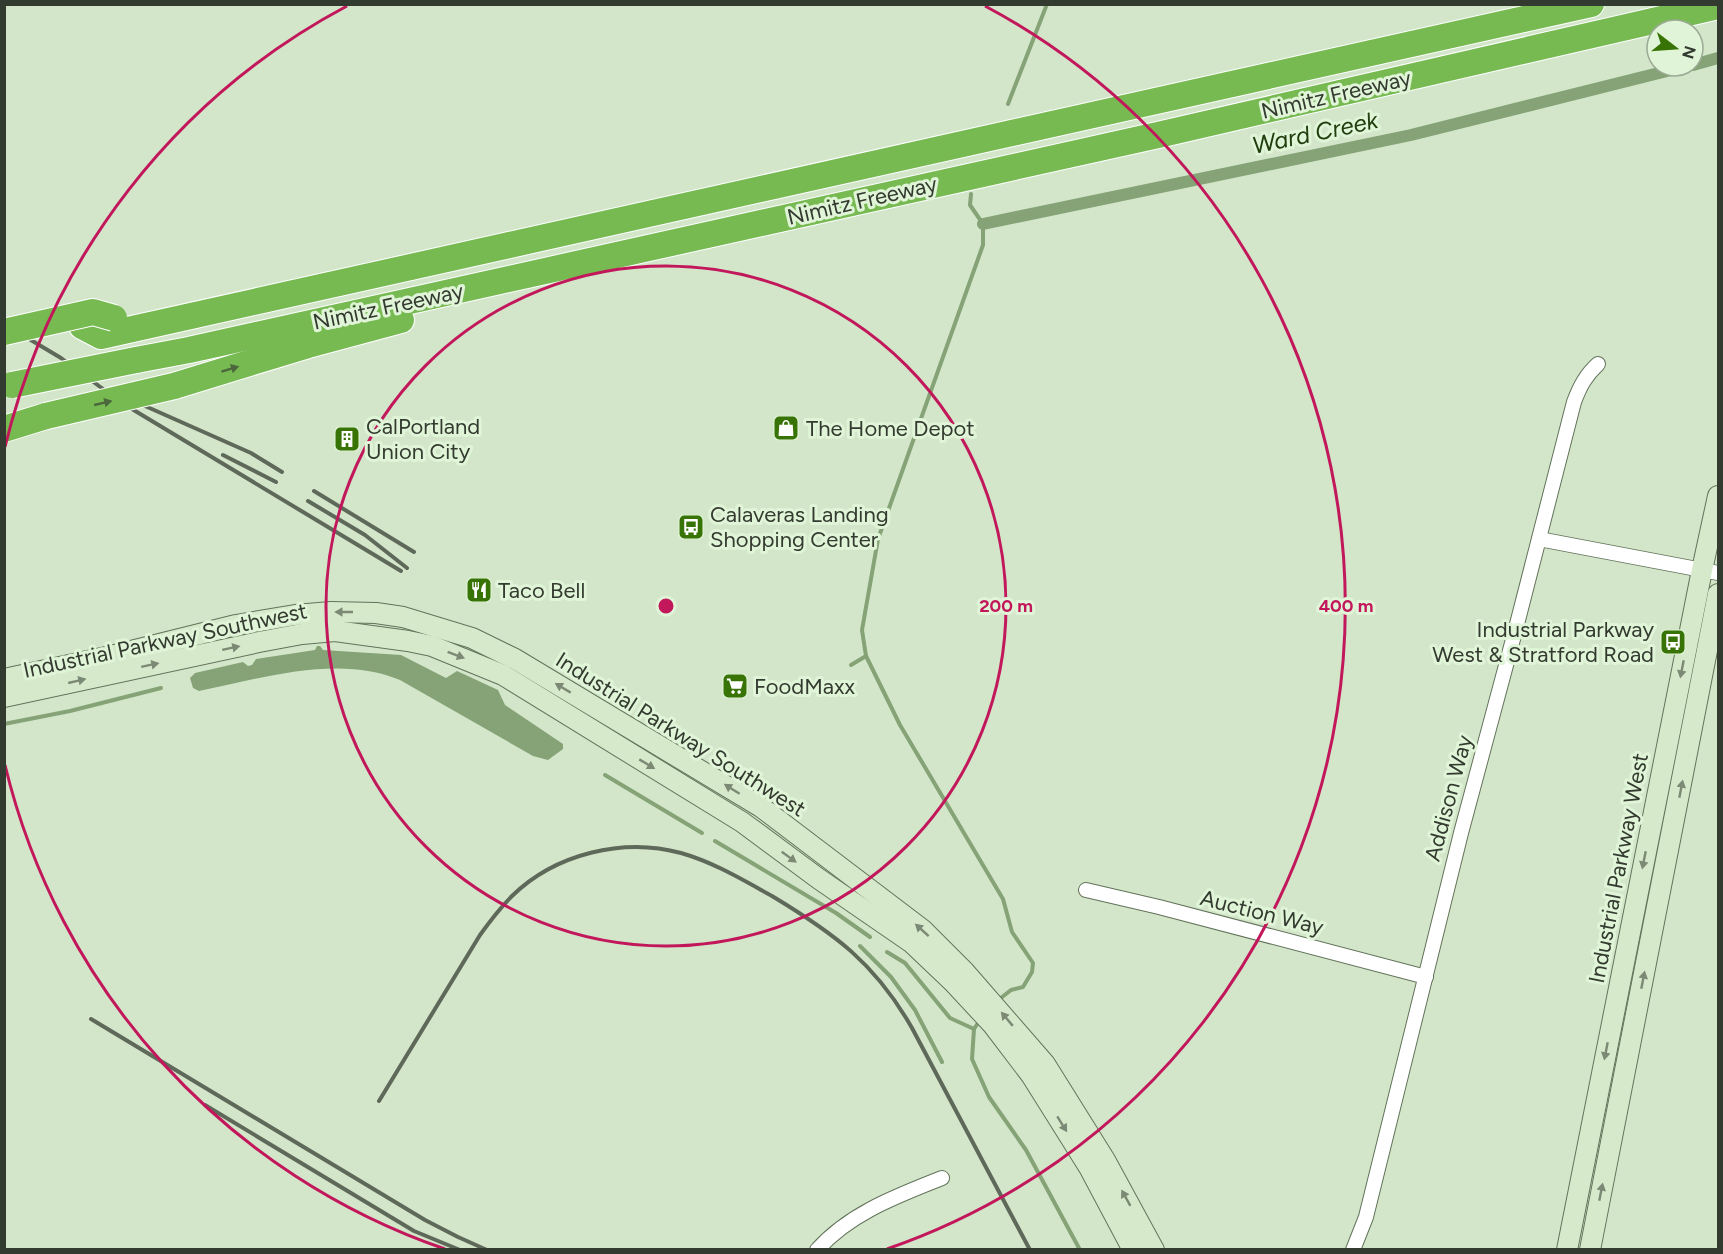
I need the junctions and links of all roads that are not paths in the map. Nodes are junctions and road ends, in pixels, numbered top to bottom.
1 (1527, 4) edge
2 (1591, 4) edge
3 (1666, 4) edge
4 (1719, 6) edge
5 (533, 274) junction
6 (114, 318) junction
7 (82, 326) junction
8 (4, 332) edge
9 (4, 345) edge
10 (189, 350) junction
11 (1598, 364) dead end
12 (8, 386) edge
13 (4, 427) edge
14 (1719, 496) edge
15 (1539, 539) junction
16 (1710, 571) edge
17 (1719, 594) edge
18 (179, 639) junction
19 (176, 660) junction
20 (4, 679) edge
21 (4, 697) edge
22 (761, 807) junction
23 (742, 822) junction
24 (1086, 890) dead end
25 (958, 976) junction
26 (1426, 977) junction
27 (1038, 1069) junction
28 (942, 1178) dead end
29 (817, 1250) edge
30 (1133, 1250) edge
31 (1154, 1250) edge
32 (1353, 1250) edge
33 (1567, 1250) edge
34 (1590, 1250) edge

1 - 6 highway, Nimitz Freeway
2 - 7 highway
3 - 10 highway
4 - 5 highway, Nimitz Freeway
5 - 10 highway, Nimitz Freeway
13 -> 5 highway, bridge
6 - 7 highway, Nimitz Freeway
6 - 8 highway, bridge
7 - 9 highway, Nimitz Freeway
10 - 12 highway, Nimitz Freeway, bridge
11 - 15 street, Addison Way
14 - 16 main road, Industrial Parkway West
15 - 16 street
15 - 26 street, Addison Way
16 -> 33 main road, Industrial Parkway West
34 -> 17 main road, Industrial Parkway West
18 - 19 main road
18 - 20 main road, Industrial Parkway Southwest
22 -> 18 main road, Industrial Parkway Southwest
21 -> 19 main road, Industrial Parkway Southwest
19 -> 23 main road, Industrial Parkway Southwest
22 - 23 main road
25 -> 22 main road, Industrial Parkway Southwest
23 -> 25 main road, Industrial Parkway Southwest
24 - 26 street, Auction Way
25 - 27 main road, Industrial Parkway Southwest
26 - 32 street, Addison Way
27 -> 30 main road, Industrial Parkway Southwest
31 -> 27 main road, Industrial Parkway Southwest
28 - 29 street

